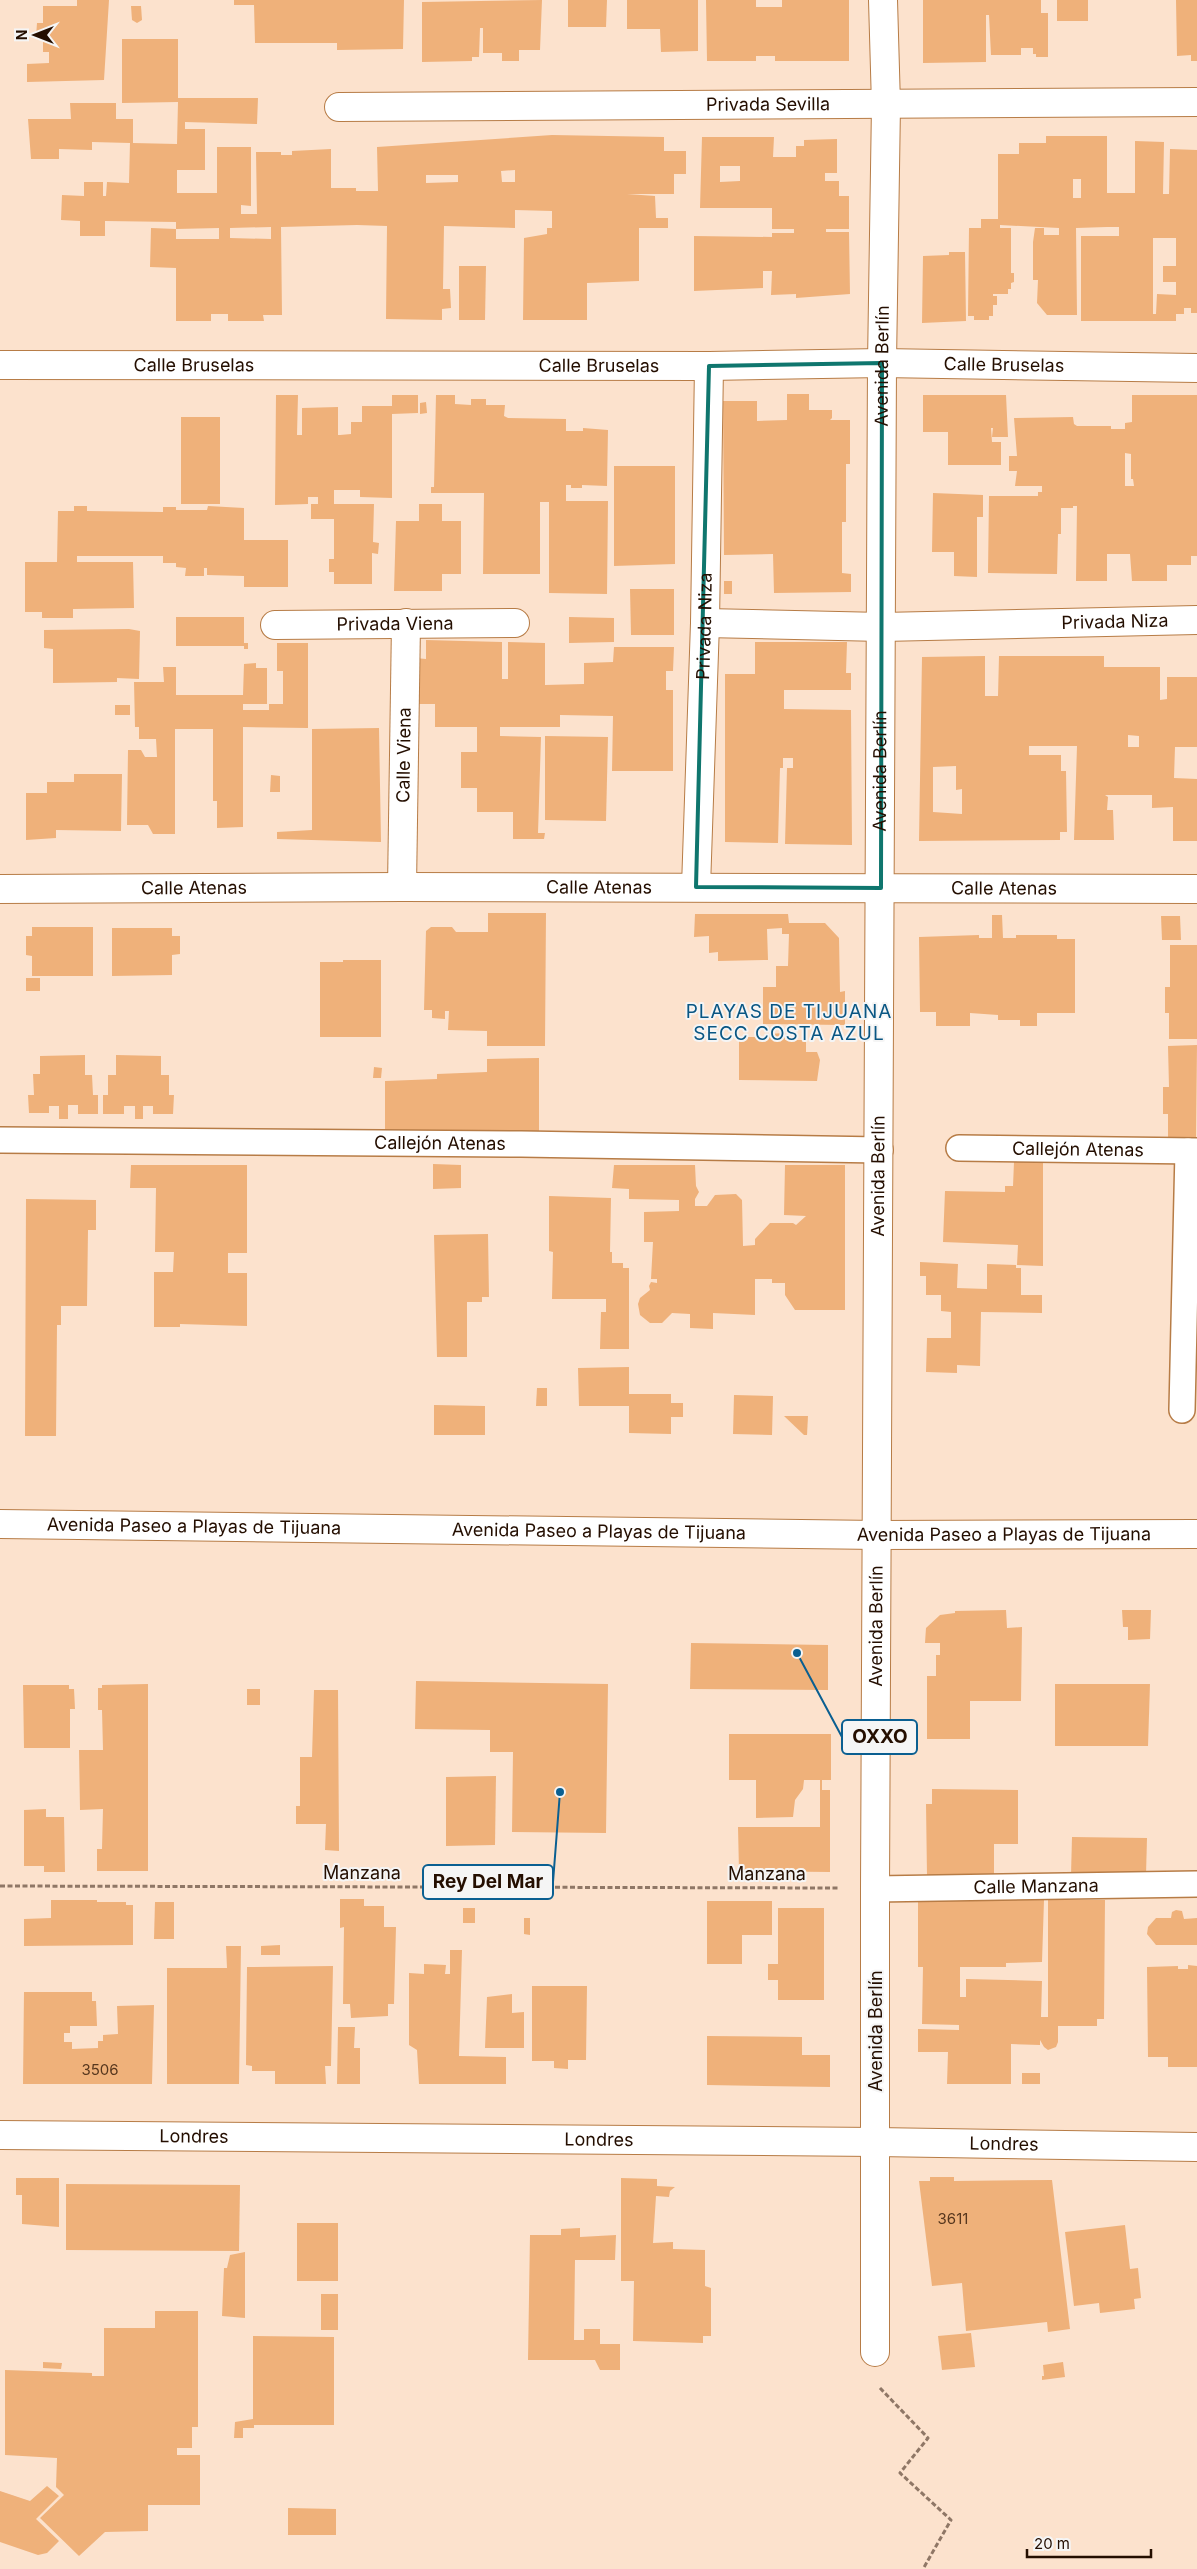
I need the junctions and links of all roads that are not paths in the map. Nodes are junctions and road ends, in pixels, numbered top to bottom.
1 (883, 0) edge
2 (1197, 102) edge
3 (886, 105) junction
4 (339, 107) dead end
5 (882, 363) junction
6 (0, 365) edge
7 (709, 366) junction
8 (1197, 368) edge
9 (1197, 620) edge
10 (705, 622) junction
11 (406, 623) junction
12 (515, 623) dead end
13 (276, 625) dead end
14 (882, 627) junction
15 (402, 887) junction
16 (696, 887) junction
17 (881, 888) junction
18 (1197, 888) edge
19 (0, 889) edge
20 (0, 1140) edge
21 (959, 1148) dead end
22 (880, 1150) junction
23 (1192, 1151) edge
24 (1182, 1410) dead end
25 (0, 1524) edge
26 (1197, 1534) edge
27 (878, 1535) junction
28 (1197, 1884) edge
29 (875, 1888) junction
30 (0, 2135) edge
31 (876, 2142) junction
32 (1197, 2147) edge
33 (876, 2352) road end

1 - 3 street, Avenida Berlín
2 - 3 street, Privada Sevilla
3 - 4 street, Privada Sevilla
3 - 5 street, Avenida Berlín
5 - 7 street, Calle Bruselas
5 - 8 street, Calle Bruselas
5 - 14 street, Avenida Berlín
6 - 7 street, Calle Bruselas
7 - 10 street, Privada Niza
9 - 14 street, Privada Niza
10 - 14 street, Privada Niza
10 - 16 street, Privada Niza
11 - 12 street, Privada Viena
11 - 13 street, Privada Viena
11 - 15 street, Calle Viena
14 - 17 street, Avenida Berlín
15 - 16 street, Calle Atenas
15 - 19 street, Calle Atenas
16 - 17 street, Calle Atenas
17 - 18 street, Calle Atenas
17 - 22 street, Avenida Berlín
20 - 22 lane, Callejón Atenas
21 - 23 lane, Callejón Atenas
22 - 27 street, Avenida Berlín
23 - 24 lane
25 - 27 street, Avenida Paseo a Playas de Tijuana
26 - 27 street, Avenida Paseo a Playas de Tijuana
27 - 29 street, Avenida Berlín
28 - 29 lane, Calle Manzana
29 - 31 street, Avenida Berlín
30 - 31 street, Londres
31 - 32 street, Londres
31 - 33 street, Avenida Berlín

